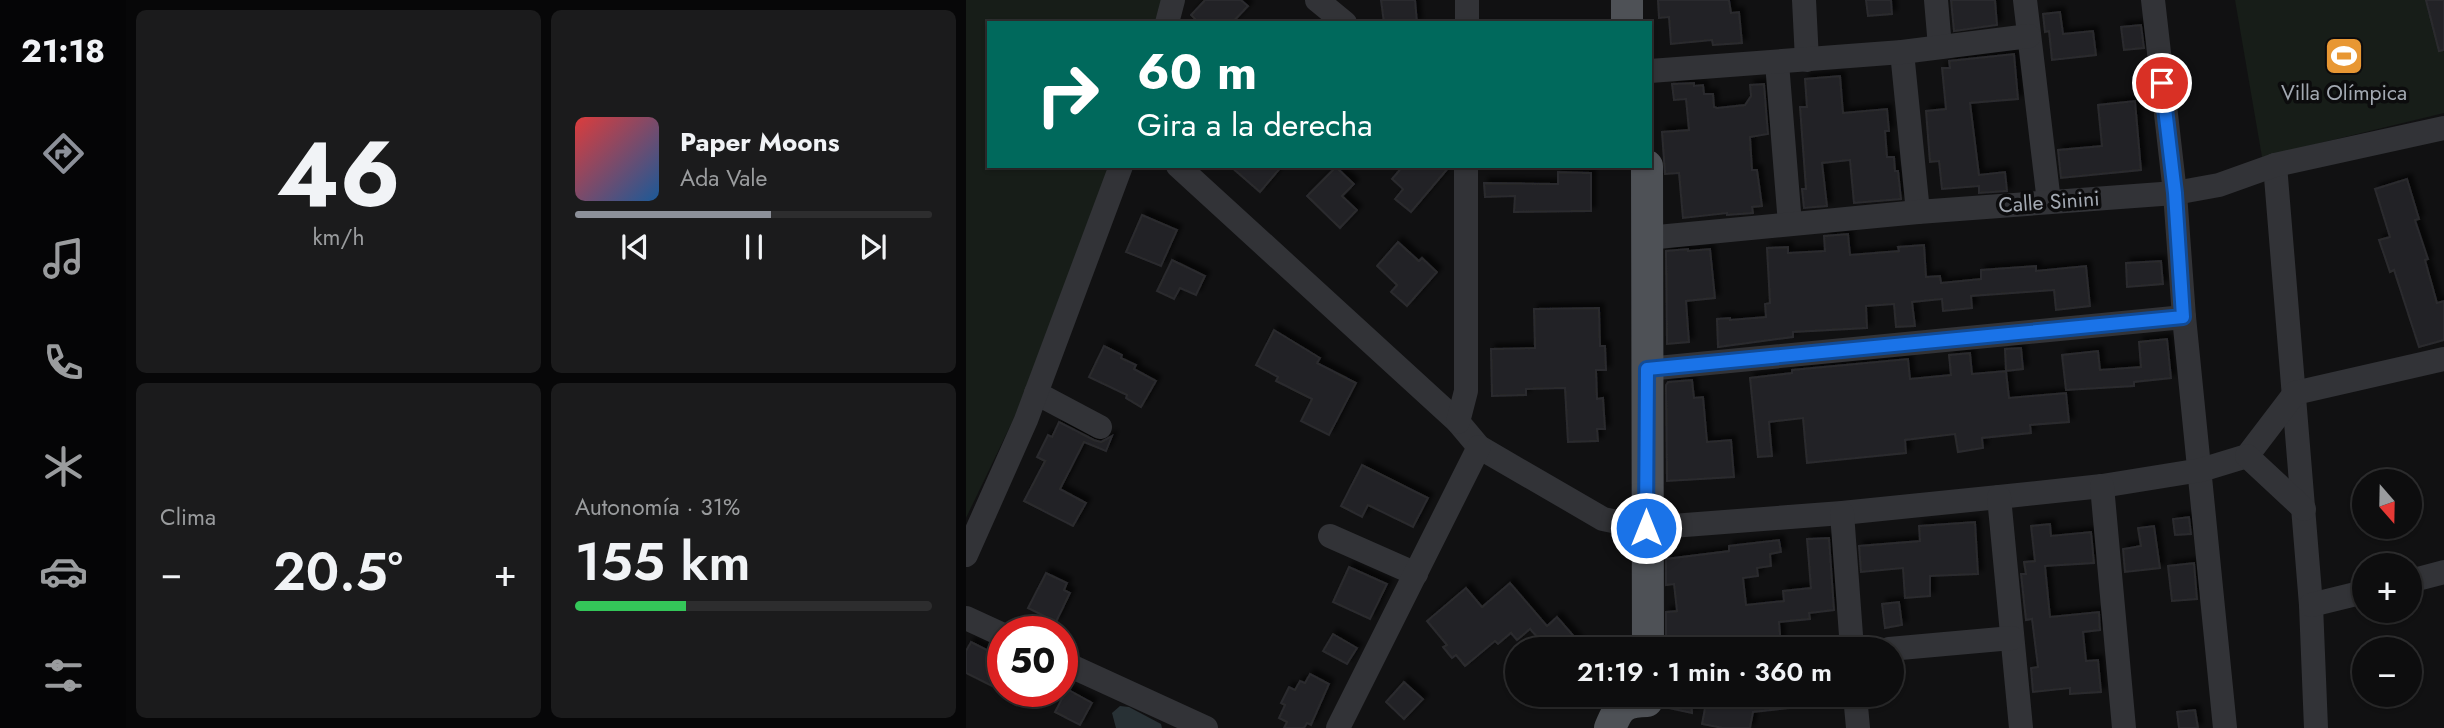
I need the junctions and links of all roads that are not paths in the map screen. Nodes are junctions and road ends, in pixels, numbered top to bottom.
1 (1173, 0) edge
2 (1317, 0) edge
3 (1467, 0) edge
4 (1627, 0) edge
5 (1646, 0) edge
6 (1804, 0) edge
7 (1936, 0) edge
8 (2025, 0) edge
9 (2153, 0) edge
10 (1168, 21) edge
11 (1343, 21) edge
12 (1467, 21) edge
13 (1628, 21) edge
14 (1646, 21) edge
15 (2029, 36) junction
16 (1940, 47) junction
17 (1902, 52) junction
18 (1807, 60) junction
19 (1777, 63) junction
20 (1652, 71) edge
21 (2444, 128) edge
22 (2275, 165) junction
23 (1120, 168) edge
24 (1180, 168) edge
25 (1466, 168) edge
26 (1629, 168) edge
27 (1647, 168) edge
28 (2180, 192) junction
29 (2049, 202) junction
30 (1918, 212) junction
31 (1790, 223) junction
32 (1647, 238) junction
33 (2183, 317) junction
34 (2444, 359) edge
35 (1647, 369) junction
36 (1036, 393) junction
37 (2295, 393) junction
38 (1458, 422) junction
39 (1100, 428) dead end
40 (1479, 447) junction
41 (2247, 456) junction
42 (2201, 470) junction
43 (2102, 486) junction
44 (1999, 497) junction
45 (2304, 509) junction
46 (1842, 513) junction
47 (1638, 526) junction
48 (1330, 536) dead end
49 (966, 555) edge
50 (2444, 572) edge
51 (1416, 574) junction
52 (2422, 577) edge
53 (2352, 595) edge
54 (2311, 605) junction
55 (966, 618) edge
56 (987, 628) edge
57 (1631, 637) edge
58 (1647, 637) edge
59 (1851, 637) edge
60 (2012, 638) junction
61 (1904, 648) edge
62 (1078, 669) edge
63 (1856, 707) edge
64 (1638, 708) edge
65 (1206, 728) edge
66 (1338, 728) edge
67 (1610, 728) edge
68 (1858, 728) edge
69 (2021, 728) edge
70 (2124, 728) edge
71 (2225, 728) edge
72 (2316, 728) edge

1 - 10 street
2 - 11 street
3 - 12 street
4 - 13 main road
5 - 14 main road
6 - 18 street
7 - 16 street
8 - 15 street
9 - 28 street
15 - 16 street
15 - 29 street
16 - 17 street
17 - 18 street
17 - 30 street
18 - 19 street
19 - 20 street
19 - 31 street
21 - 22 street, Calle Sinini
22 - 28 street, Calle Sinini
22 - 37 street
23 - 36 street
24 - 38 street
25 - 38 street
26 - 47 main road
27 - 32 main road
28 - 29 street, Calle Sinini
28 - 33 street
29 - 30 street, Calle Sinini
30 - 31 street, Calle Sinini
31 - 32 street, Calle Sinini
32 - 35 main road
33 - 35 street
33 - 42 street
34 - 37 street
35 - 47 main road
36 - 39 street
36 - 49 street
37 - 41 street
37 - 45 street
38 - 40 street
40 - 47 street
40 - 51 street
41 - 42 street
41 - 45 street
42 - 43 street
42 - 71 street
43 - 44 street
43 - 70 street
44 - 46 street
44 - 60 street
45 - 54 street
46 - 47 street
46 - 59 street
47 - 57 main road
47 - 58 main road
48 - 51 street
50 - 52 street
51 - 66 street
53 - 54 street
54 - 72 street
55 - 56 street
60 - 61 street
60 - 69 street
62 - 65 street
63 - 68 street
64 - 67 main road

